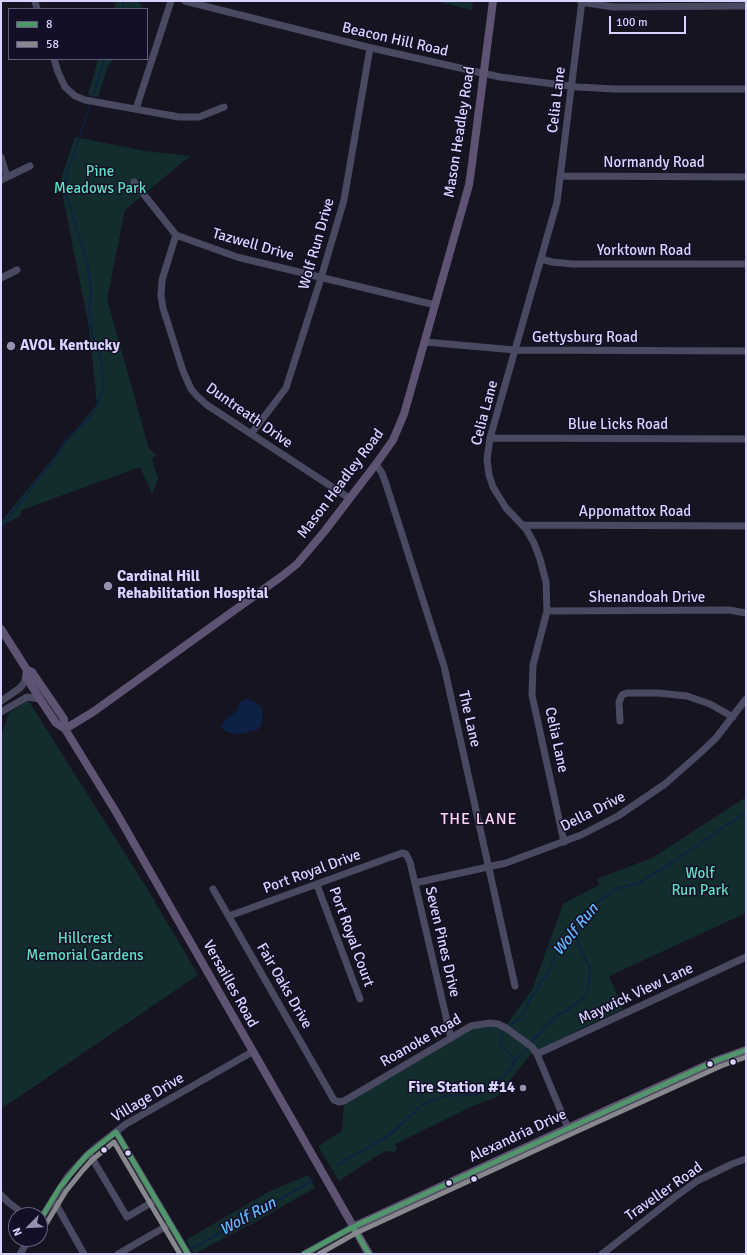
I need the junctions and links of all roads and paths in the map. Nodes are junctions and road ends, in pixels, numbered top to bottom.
1 (171, 1) edge
2 (185, 1) edge
3 (493, 1) edge
4 (582, 2) edge
5 (746, 6) edge
6 (370, 48) junction
7 (54, 60) edge
8 (484, 74) junction
9 (571, 86) junction
10 (746, 89) edge
11 (224, 107) dead end
12 (136, 109) junction
13 (1, 157) edge
14 (30, 166) dead end
15 (561, 176) junction
16 (746, 177) edge
17 (4, 179) edge
18 (134, 182) dead end
19 (176, 235) junction
20 (541, 259) junction
21 (746, 264) edge
22 (17, 270) dead end
23 (1, 278) edge
24 (321, 278) junction
25 (435, 305) junction
26 (424, 342) junction
27 (515, 350) junction
28 (746, 351) edge
29 (250, 434) junction
30 (490, 438) junction
31 (746, 439) edge
32 (376, 464) junction
33 (349, 498) junction
34 (523, 525) junction
35 (746, 526) edge
36 (547, 611) junction
37 (746, 613) edge
38 (1, 629) edge
39 (27, 673) junction
40 (40, 699) junction
41 (746, 700) edge
42 (1, 701) edge
43 (1, 712) edge
44 (733, 717) junction
45 (620, 721) dead end
46 (65, 729) junction
47 (564, 842) junction
48 (405, 853) joint
49 (490, 868) junction
50 (415, 883) junction
51 (317, 884) junction
52 (213, 889) dead end
53 (229, 916) junction
54 (746, 957) edge
55 (515, 986) dead end
56 (360, 999) dead end
57 (451, 1038) junction
58 (746, 1050) edge
59 (252, 1052) junction
60 (537, 1054) junction
61 (331, 1096) joint
62 (568, 1128) junction
63 (116, 1132) junction
64 (89, 1153) junction
65 (746, 1159) edge
66 (1, 1195) edge
67 (53, 1199) junction
68 (156, 1200) junction
69 (13, 1207) edge
70 (48, 1207) edge
71 (170, 1224) junction
72 (353, 1227) junction
73 (186, 1251) edge
74 (84, 1254) edge
75 (118, 1254) edge
76 (304, 1254) edge
77 (369, 1254) edge
78 (602, 1254) edge

1 - 12 street
2 - 6 street, Beacon Hill Road
3 - 8 main road, Mason Headley Road
4 - 5 street
4 - 9 street, Celia Lane
6 - 8 street, Beacon Hill Road
6 - 24 street, Wolf Run Drive
7 - 12 street
8 - 9 street, Beacon Hill Road
8 - 25 main road, Mason Headley Road
9 - 10 street, Beacon Hill Road
9 - 15 street, Celia Lane
11 - 12 street
13 - 17 street
14 - 17 street
15 - 16 street, Normandy Road
15 - 20 street, Celia Lane
18 - 19 street
19 - 24 street, Tazwell Drive
19 - 29 street, Duntreath Drive
20 - 21 street, Yorktown Road
20 - 27 street, Celia Lane
22 - 23 street
24 - 25 street, Tazwell Drive
24 - 29 street, Wolf Run Drive
25 - 26 main road, Mason Headley Road
26 - 27 street, Gettysburg Road
26 - 32 main road, Mason Headley Road
27 - 28 street, Gettysburg Road
27 - 30 street, Celia Lane
29 - 33 street, Duntreath Drive
30 - 31 street, Blue Licks Road
30 - 34 street, Celia Lane
32 - 33 main road, Mason Headley Road
32 - 49 street, The Lane
33 - 46 main road, Mason Headley Road
34 - 35 street, Appomattox Road
34 - 36 street, Celia Lane
36 - 37 street, Shenandoah Drive
36 - 47 street, Celia Lane
38 - 39 main road, Versailles Road
39 - 40 main road, Versailles Road
39 - 42 street
39 - 46 main road, Versailles Road
40 - 43 street
40 - 46 main road, Versailles Road
41 - 44 street, Della Drive
44 - 45 street
44 - 47 street, Della Drive
46 - 59 main road, Versailles Road
47 - 49 street, Della Drive
48 - 50 street, Seven Pines Drive
48 - 51 street, Port Royal Drive
49 - 50 street, Della Drive
49 - 55 street, The Lane
50 - 57 street, Seven Pines Drive
51 - 53 street, Port Royal Drive
51 - 56 street, Port Royal Court
52 - 53 street, Fair Oaks Drive
53 - 61 street, Fair Oaks Drive
54 - 60 street, Maywick View Lane
57 - 60 street, Roanoke Road
57 - 61 street, Roanoke Road
58 - 62 main road, Alexandria Drive
59 - 63 street, Village Drive
59 - 72 main road, Versailles Road
60 - 62 street, Roanoke Road
62 - 72 main road, Alexandria Drive
63 - 64 street, Village Drive
63 - 68 street
64 - 67 street, Village Drive
64 - 68 street
65 - 78 street, Traveller Road
66 - 69 street
67 - 70 street, Village Drive
67 - 74 street
68 - 71 street
71 - 73 street
71 - 75 street
72 - 76 street, Alexandria Drive
72 - 77 main road, Versailles Road

